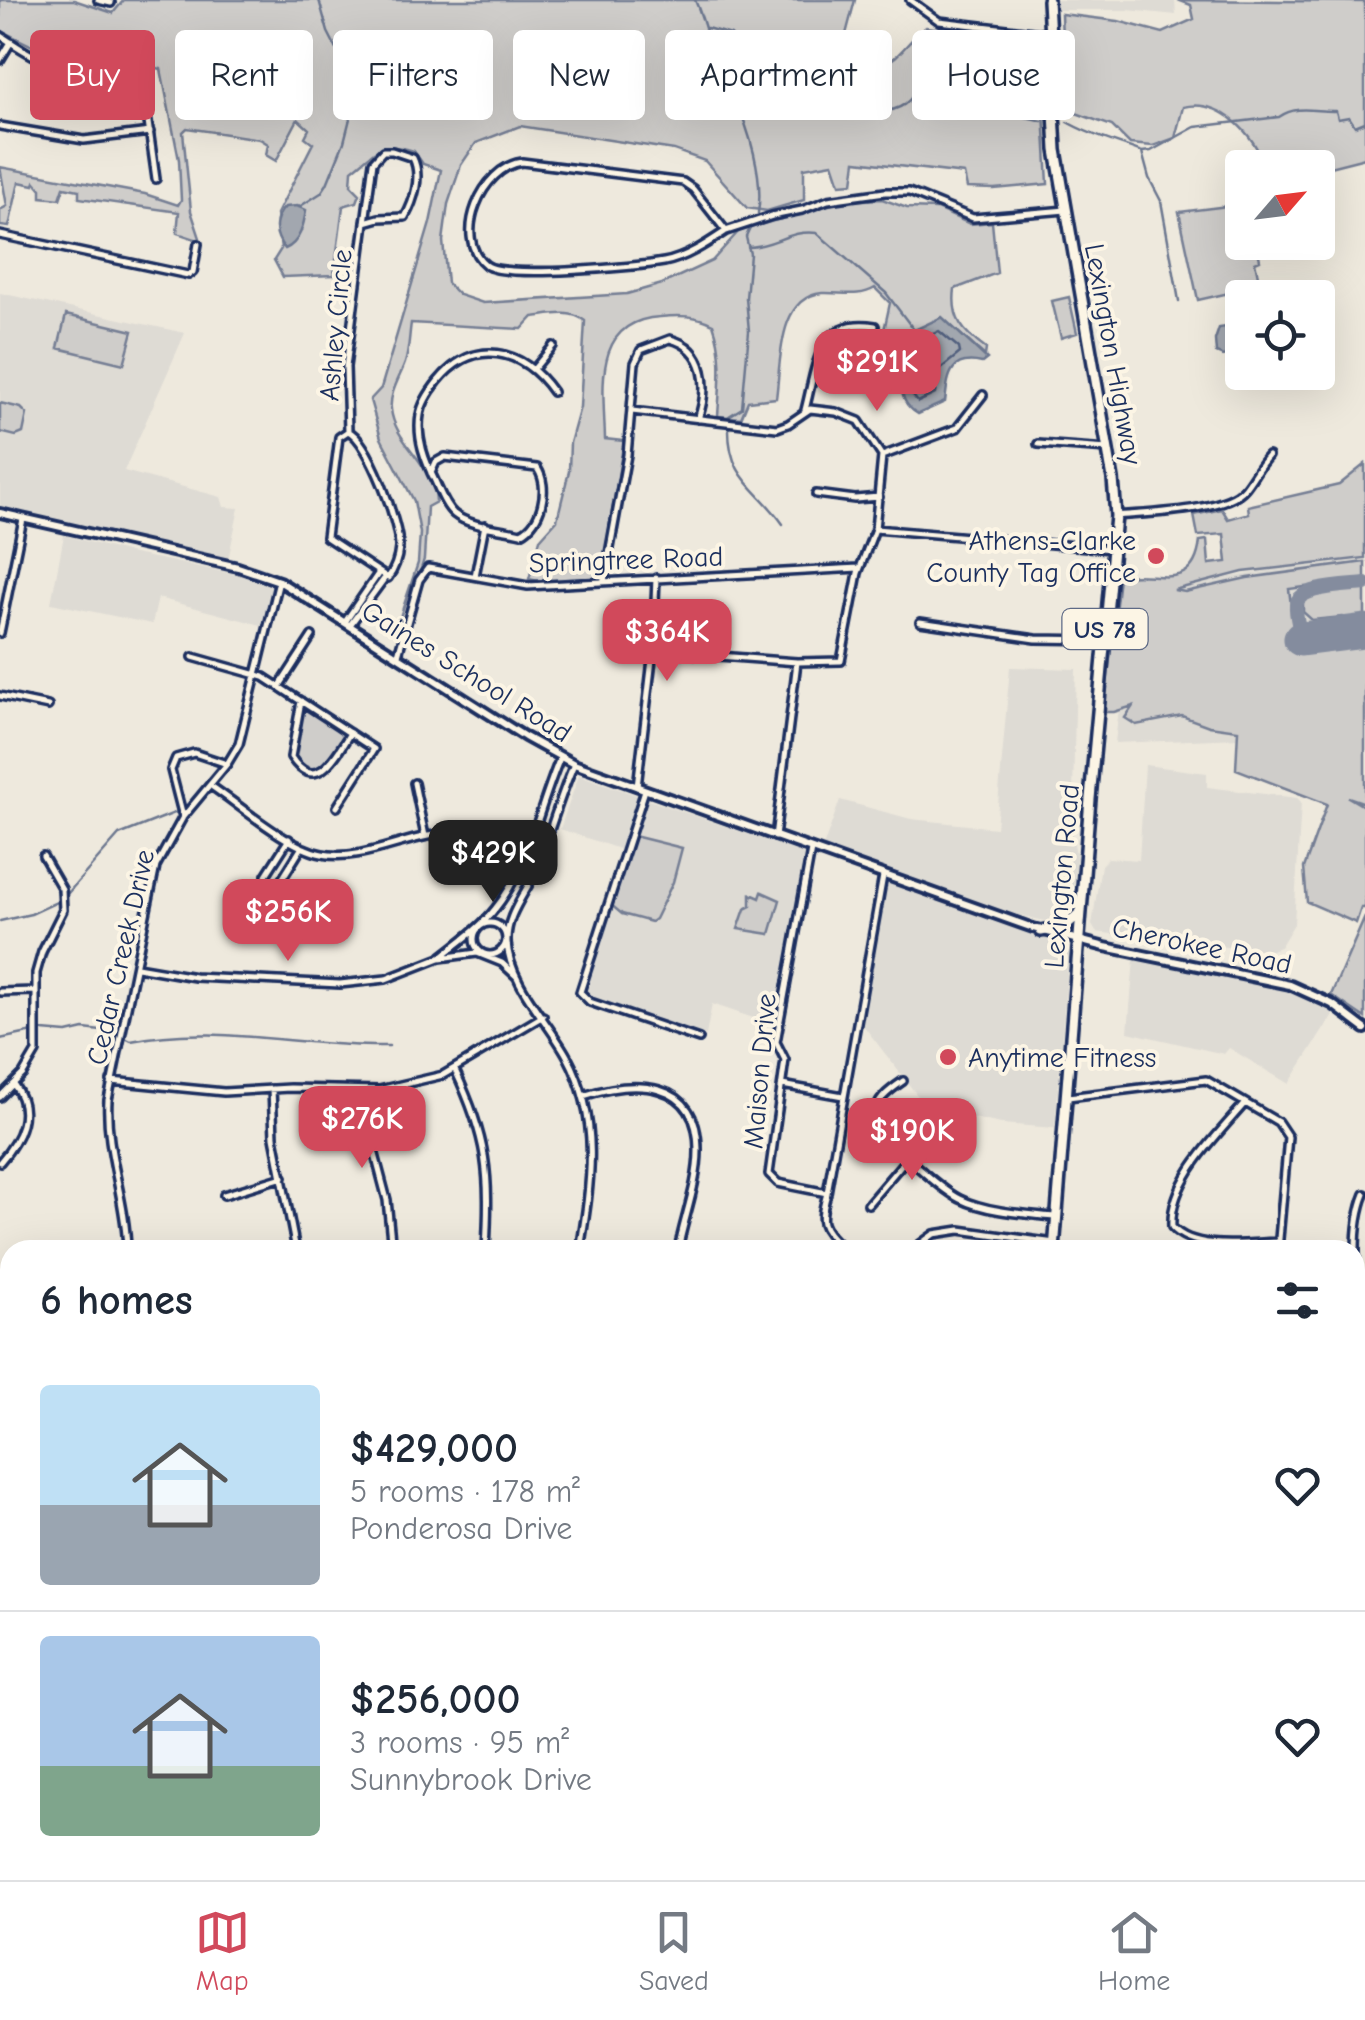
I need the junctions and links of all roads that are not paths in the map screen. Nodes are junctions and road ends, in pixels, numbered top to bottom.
1 (98, 0) edge
2 (910, 0) edge
3 (1048, 0) edge
4 (111, 3) dead end
5 (1016, 30) edge
6 (1050, 30) edge
7 (0, 35) edge
8 (11, 42) junction
9 (30, 55) edge
10 (0, 60) edge
11 (146, 120) edge
12 (1054, 120) edge
13 (0, 126) edge
14 (150, 132) junction
15 (156, 179) dead end
16 (1066, 210) junction
17 (365, 222) junction
18 (726, 231) junction
19 (0, 235) edge
20 (198, 244) dead end
21 (875, 326) dead end
22 (554, 346) dead end
23 (533, 370) junction
24 (552, 392) dead end
25 (983, 395) dead end
26 (804, 411) junction
27 (632, 412) junction
28 (698, 419) junction
29 (348, 431) junction
30 (1038, 444) dead end
31 (1108, 448) junction
32 (882, 456) junction
33 (1268, 456) dead end
34 (431, 473) junction
35 (816, 494) dead end
36 (879, 498) junction
37 (1116, 511) junction
38 (0, 513) edge
39 (24, 518) junction
40 (484, 525) junction
41 (875, 529) junction
42 (1114, 550) junction
43 (860, 568) junction
44 (381, 576) junction
45 (475, 576) junction
46 (656, 578) junction
47 (279, 581) junction
48 (604, 581) junction
49 (920, 622) dead end
50 (348, 624) junction
51 (0, 633) edge
52 (312, 636) dead end
53 (1104, 640) junction
54 (653, 651) junction
55 (398, 655) junction
56 (193, 657) dead end
57 (797, 662) junction
58 (256, 673) junction
59 (279, 687) junction
60 (0, 696) edge
61 (301, 701) junction
62 (48, 706) dead end
63 (350, 733) junction
64 (560, 758) junction
65 (228, 764) junction
66 (574, 764) junction
67 (414, 782) dead end
68 (211, 786) junction
69 (641, 789) junction
70 (337, 807) dead end
71 (183, 817) junction
72 (425, 836) junction
73 (775, 837) junction
74 (288, 839) junction
75 (302, 846) junction
76 (526, 849) junction
77 (811, 850) junction
78 (541, 854) junction
79 (43, 856) dead end
80 (883, 876) junction
81 (1081, 912) junction
82 (479, 927) junction
83 (1041, 931) junction
84 (507, 939) junction
85 (1078, 941) junction
86 (486, 955) junction
87 (440, 958) junction
88 (137, 967) junction
89 (520, 980) junction
90 (35, 991) junction
91 (0, 992) edge
92 (543, 1016) junction
93 (1365, 1029) edge
94 (699, 1039) dead end
95 (454, 1070) junction
96 (111, 1080) junction
97 (903, 1081) dead end
98 (13, 1084) junction
99 (781, 1085) junction
100 (272, 1089) junction
101 (366, 1091) junction
102 (0, 1096) edge
103 (583, 1096) junction
104 (843, 1096) junction
105 (1065, 1097) junction
106 (1245, 1103) junction
107 (908, 1157) junction
108 (0, 1162) edge
109 (283, 1177) junction
110 (828, 1193) junction
111 (1365, 1194) edge
112 (224, 1195) dead end
113 (868, 1204) dead end
114 (1056, 1217) junction
115 (126, 1240) edge
116 (294, 1240) edge
117 (391, 1240) edge
118 (487, 1240) edge
119 (581, 1240) edge
120 (680, 1240) edge
121 (835, 1240) edge
122 (926, 1240) edge
123 (1019, 1240) edge
124 (1054, 1240) edge
125 (1194, 1240) edge
126 (1280, 1240) edge
127 (1358, 1240) edge

1 - 4 street
2 - 5 street
3 - 6 highway, US 78
7 - 8 street
8 - 9 street
8 - 10 street
11 - 14 street
12 - 16 highway, US 78
13 - 14 street
14 - 15 street
16 - 18 street
16 - 31 highway, Lexington Highway / US 78
17 - 17 street, Ashley Circle
17 - 29 street, Ashley Circle
18 - 18 street
19 - 20 street
21 - 26 street
22 - 23 street
23 - 24 street
23 - 34 street
25 - 32 street
26 - 28 street
26 - 32 street
27 - 28 street
27 - 28 street
27 - 48 street
29 - 44 street, Ashley Circle
29 - 44 street, Ashley Circle
30 - 31 street
31 - 37 highway, Lexington Highway / US 78
32 - 36 street
33 - 37 street
34 - 40 street
34 - 40 street
35 - 36 street
36 - 41 street
37 - 42 highway, Lexington Road / US 78
38 - 39 main road, Gaines School Road
39 - 47 main road, Gaines School Road
39 - 51 street
40 - 45 street
41 - 42 street
41 - 43 street
42 - 53 highway, Lexington Road / US 78
43 - 46 street, Springtree Road
43 - 57 street
44 - 50 street, Ashley Circle
45 - 48 street, Springtree Road
45 - 55 street, Springtree Road
46 - 48 street, Springtree Road
46 - 54 street
47 - 50 main road, Gaines School Road
47 - 58 street, Cedar Creek Drive
49 - 53 street
50 - 55 main road, Gaines School Road
52 - 59 street
53 - 81 highway, Lexington Road / US 78
54 - 57 street
54 - 69 street
55 - 64 main road, Gaines School Road
56 - 58 street
57 - 73 street
58 - 59 street
58 - 65 street, Cedar Creek Drive
59 - 61 street
60 - 62 street
61 - 63 street
61 - 63 street
63 - 70 street
64 - 66 main road, Gaines School Road
64 - 76 street
65 - 68 street, Cedar Creek Drive
65 - 71 street
66 - 69 main road, Gaines School Road
66 - 78 street
67 - 72 street
68 - 71 street, Cedar Creek Drive
68 - 74 street
69 - 73 main road, Gaines School Road
69 - 94 street
71 - 88 street, Cedar Creek Drive
72 - 75 street
72 - 76 street
73 - 77 main road, Gaines School Road
74 - 75 street
74 - 75 street
76 - 78 street
76 - 82 street
77 - 80 main road, Gaines School Road
77 - 99 street, Maison Drive
78 - 84 street
79 - 90 street
80 - 83 main road, Gaines School Road
80 - 104 street
81 - 83 highway
81 - 85 highway, Lexington Road / US 78
82 - 84 street
82 - 86 street
82 - 87 street
83 - 85 main road, Gaines School Road
84 - 86 street
84 - 89 street
85 - 93 main road, Cherokee Road
85 - 105 highway, Lexington Road / US 78
86 - 87 street
86 - 89 street
87 - 88 street
88 - 96 street, Cedar Creek Drive
89 - 92 street
90 - 91 street
90 - 98 street
92 - 95 street
92 - 103 street
95 - 101 street
95 - 118 street
96 - 100 street
96 - 115 street, Cedar Creek Drive
97 - 107 street
98 - 102 street
98 - 108 street
99 - 104 street
99 - 110 street, Maison Drive
100 - 101 street
100 - 109 street
101 - 117 street
103 - 119 street
103 - 120 street
104 - 110 street
105 - 106 street
105 - 114 highway, Lexington Road / US 78
106 - 125 street
106 - 126 street
107 - 113 street
107 - 114 street
109 - 112 street
109 - 116 street
110 - 121 street
111 - 127 street
114 - 124 highway, Lexington Road / US 78
122 - 123 street

